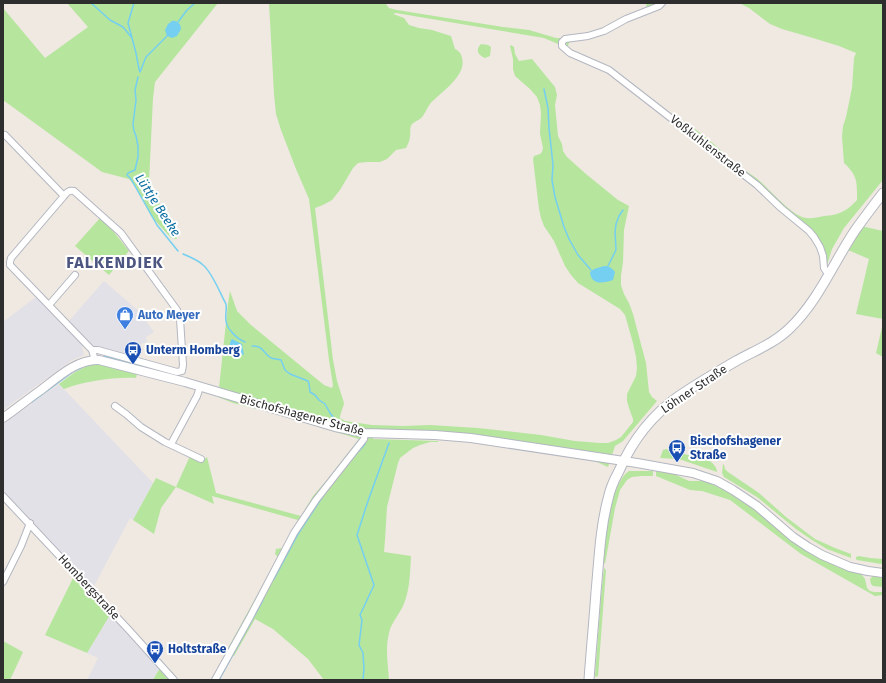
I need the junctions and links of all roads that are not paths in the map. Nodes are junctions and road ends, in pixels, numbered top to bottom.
1 (662, 3) edge
2 (4, 135) dead end
3 (883, 193) edge
4 (64, 196) junction
5 (830, 274) junction
6 (75, 275) dead end
7 (49, 305) junction
8 (92, 350) junction
9 (95, 360) junction
10 (200, 387) junction
11 (115, 406) dead end
12 (3, 418) edge
13 (365, 433) junction
14 (171, 444) junction
15 (201, 459) dead end
16 (623, 461) junction
17 (3, 496) edge
18 (30, 523) junction
19 (883, 573) edge
20 (3, 582) edge
21 (174, 680) edge
22 (215, 680) edge
23 (589, 680) edge

1 - 5 street, Voßkuhlenstraße
2 - 4 street
3 - 5 main road, Löhner Straße
4 - 7 street
4 - 8 street
5 - 16 main road, Löhner Straße
6 - 7 street
7 - 8 street
8 - 9 street
9 - 10 street, Bischofshagener Straße
9 - 12 street, Bischofshagener Straße
10 - 13 street, Bischofshagener Straße
10 - 14 street
11 - 14 street
13 - 16 street, Bischofshagener Straße
13 - 22 street
14 - 15 street
16 - 19 street, Bischofshagener Straße
16 - 23 main road, Löhner Straße
17 - 18 street, Hombergstraße
18 - 20 street
18 - 21 street, Hombergstraße

